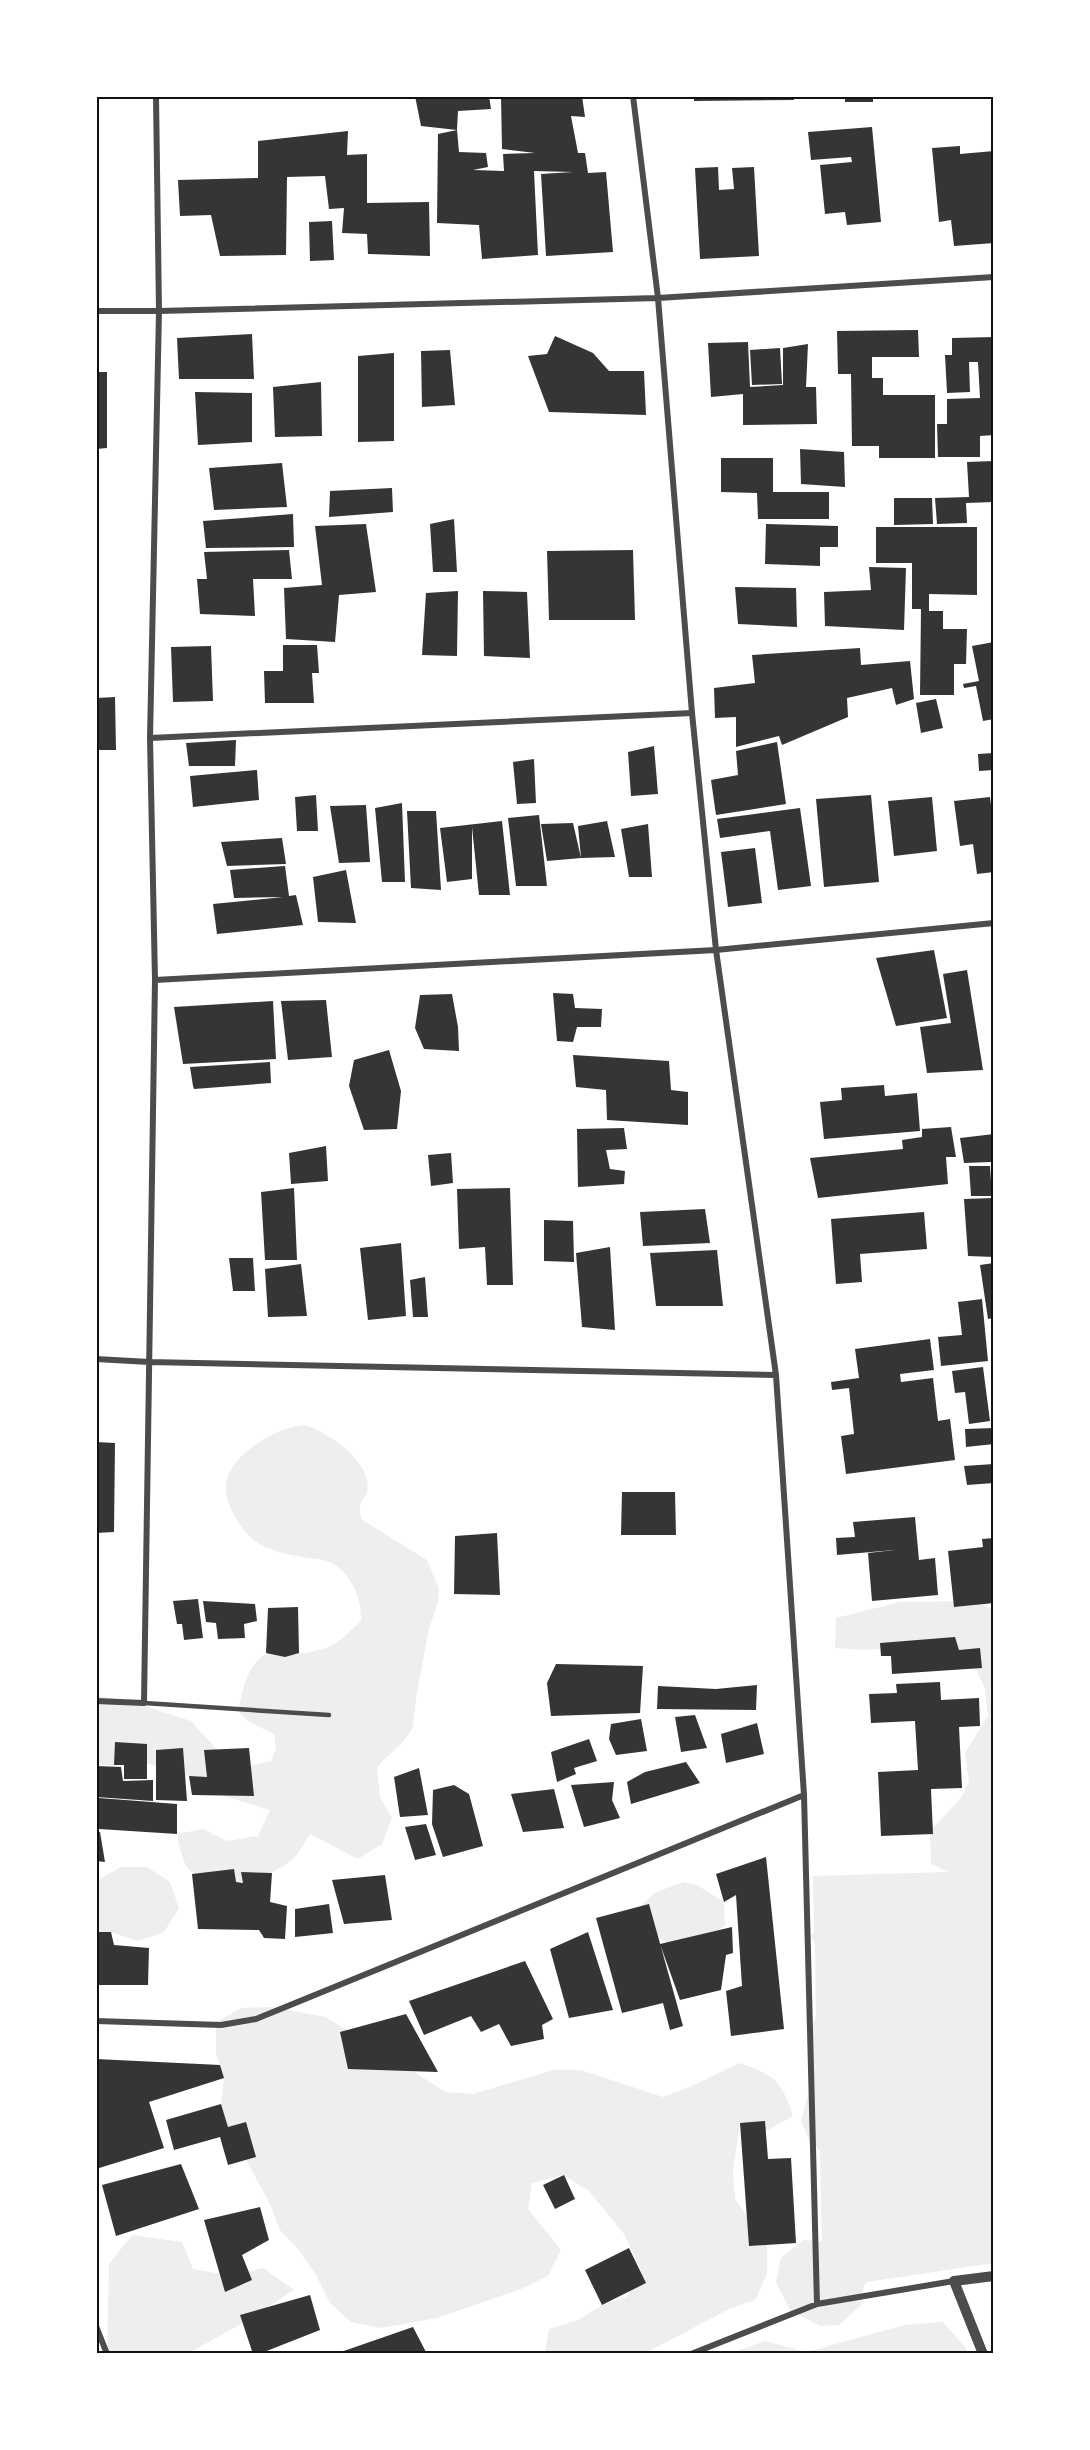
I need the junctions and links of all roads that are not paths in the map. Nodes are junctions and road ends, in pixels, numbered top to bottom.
1 (156, 96) edge
2 (633, 96) edge
3 (994, 277) edge
4 (658, 298) junction
5 (96, 311) edge
6 (159, 312) junction
7 (692, 712) junction
8 (150, 738) junction
9 (994, 923) edge
10 (716, 950) junction
11 (155, 980) junction
12 (96, 1359) edge
13 (149, 1362) junction
14 (776, 1375) junction
15 (96, 1701) edge
16 (144, 1703) junction
17 (329, 1715) dead end
18 (804, 1795) junction
19 (96, 2021) edge
20 (994, 2276) edge
21 (954, 2281) junction
22 (817, 2304) junction
23 (96, 2326) edge
24 (107, 2354) edge
25 (691, 2354) edge
26 (982, 2354) edge

1 - 6 street
2 - 4 street
3 - 4 street
4 - 6 street
4 - 7 street
5 - 6 street
6 - 8 street
7 - 8 street
7 - 10 street
8 - 11 street
9 - 10 street
10 - 11 street
10 - 14 street
11 - 13 street
12 - 13 street
13 - 14 street
13 - 16 street
14 - 18 street
15 - 16 street
16 - 17 lane
18 - 19 street
18 - 22 street
20 - 21 street
21 - 22 street
21 - 26 street
22 - 25 street
23 - 24 street

